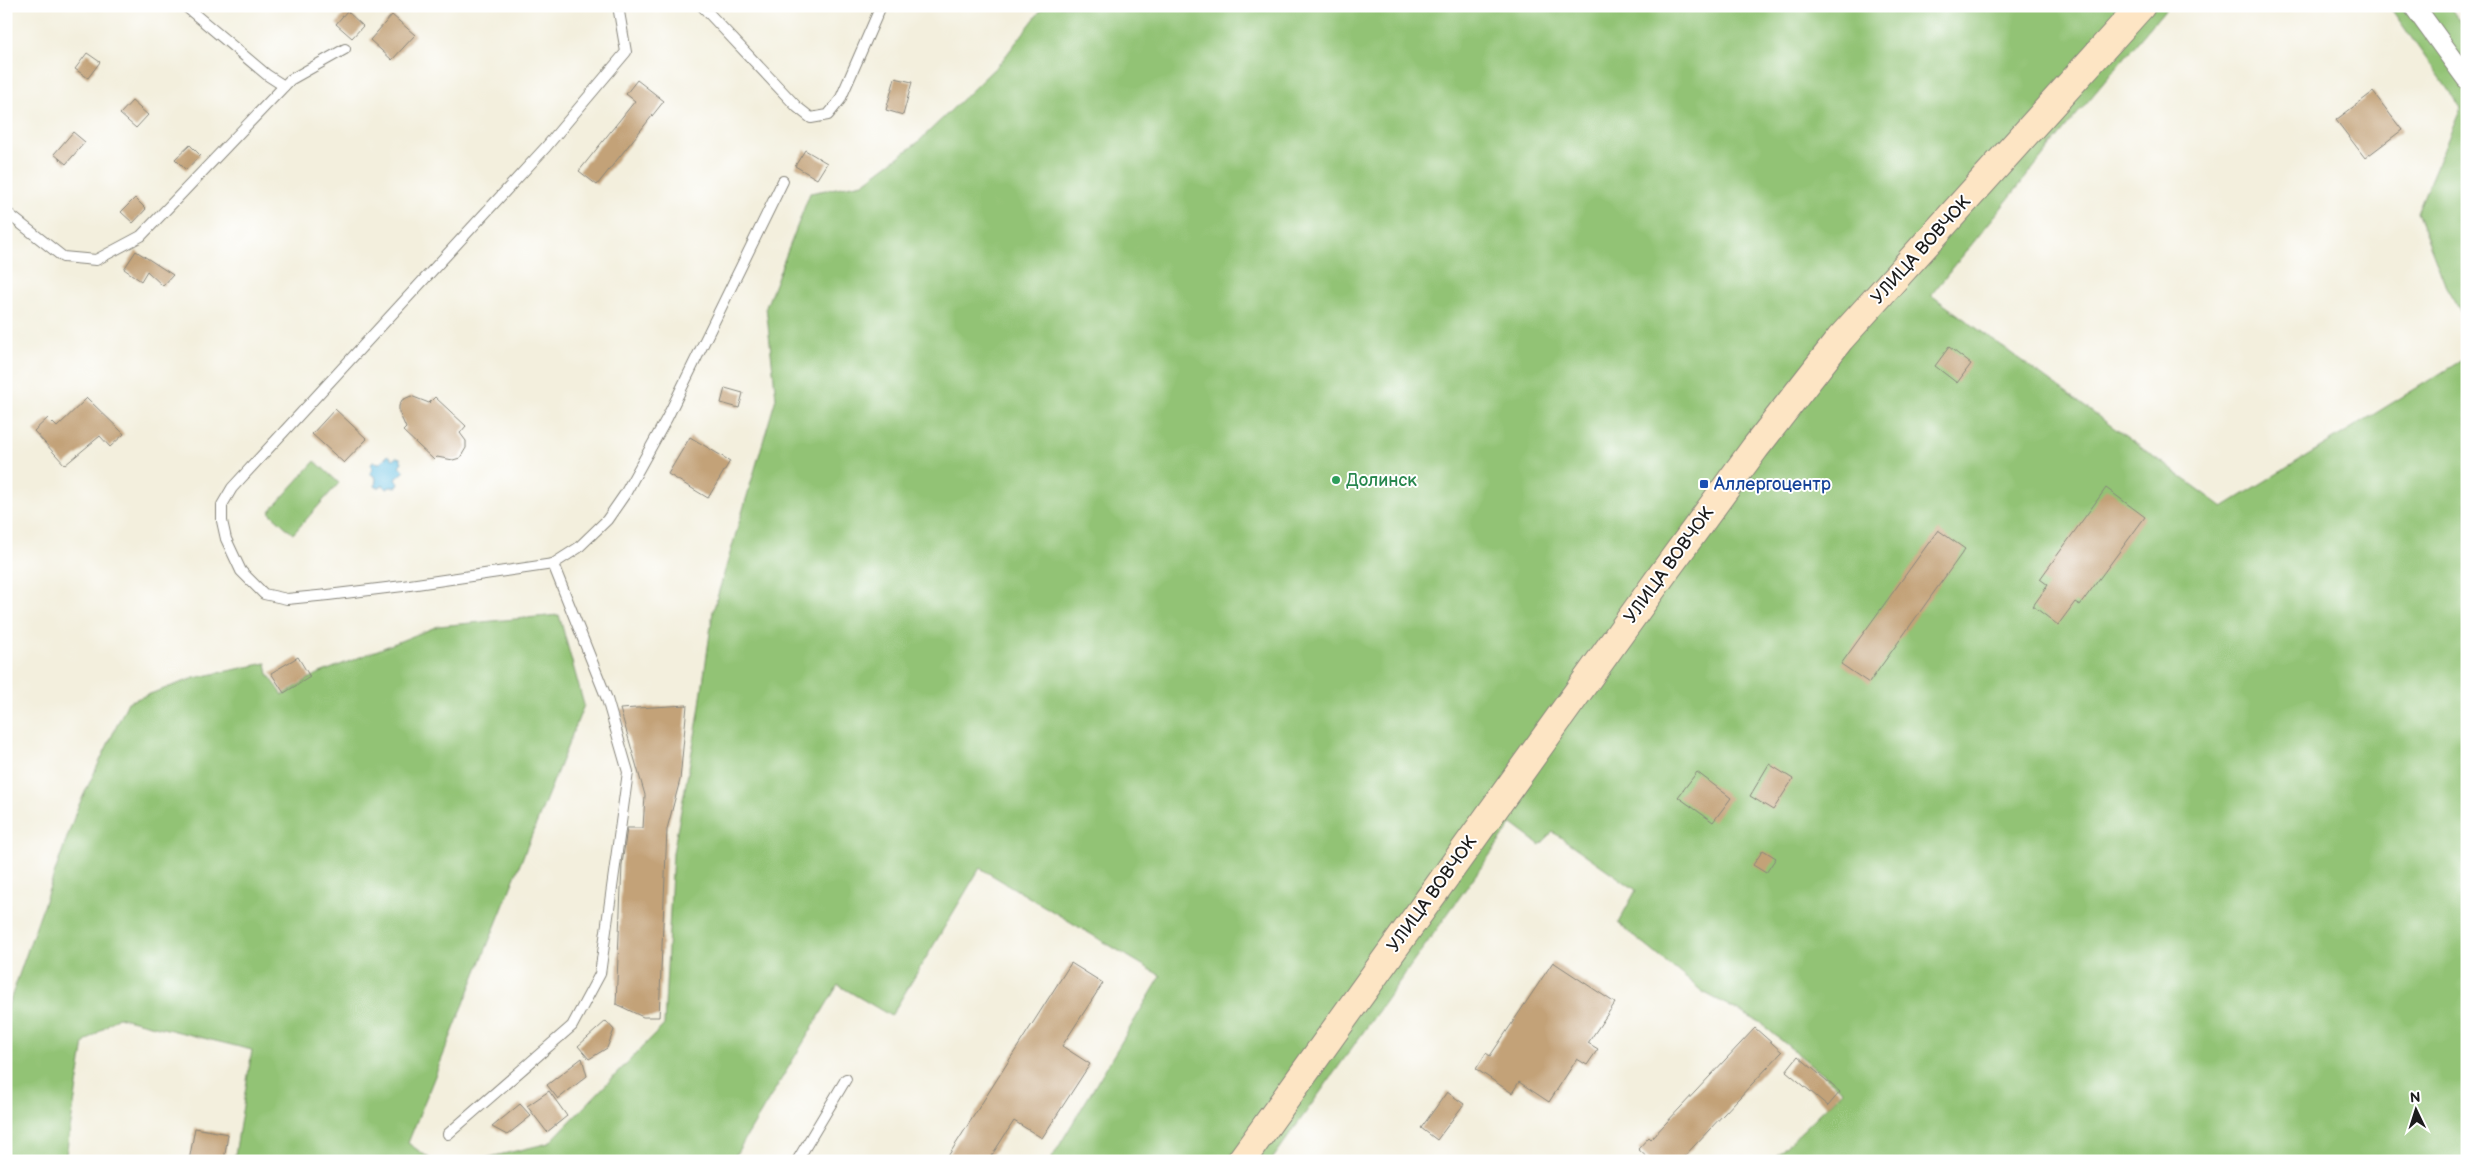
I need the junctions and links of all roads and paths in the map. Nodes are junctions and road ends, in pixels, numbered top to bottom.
1 (185, 6) edge
2 (618, 6) edge
3 (702, 6) edge
4 (881, 6) edge
5 (2141, 6) edge
6 (2414, 6) edge
7 (345, 49) dead end
8 (2467, 79) edge
9 (284, 86) junction
10 (783, 181) dead end
11 (6, 212) edge
12 (553, 564) junction
13 (846, 1079) dead end
14 (448, 1134) dead end
15 (797, 1161) edge
16 (1241, 1161) edge

1 - 9 lane
2 - 12 lane
3 - 4 lane
5 - 16 street, УЛИЦА ВОВЧОК
6 - 8 street
7 - 9 lane
9 - 11 lane
10 - 12 lane
12 - 14 lane
13 - 15 lane

